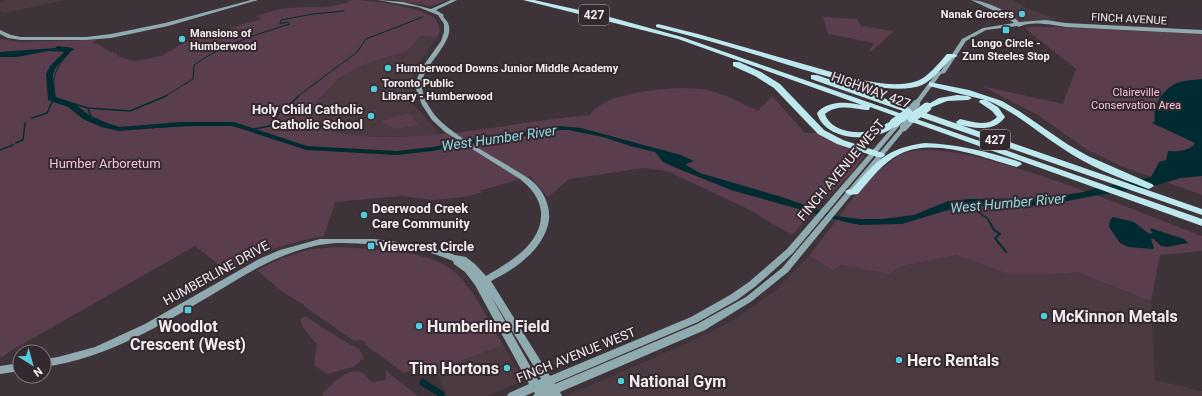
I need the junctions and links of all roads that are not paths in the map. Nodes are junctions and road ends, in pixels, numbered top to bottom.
1 (256, 0) edge
2 (379, 0) edge
3 (455, 0) edge
4 (526, 0) edge
5 (551, 0) edge
6 (973, 0) edge
7 (431, 11) junction
8 (1003, 15) junction
9 (1018, 25) junction
10 (995, 26) junction
11 (659, 29) junction
12 (985, 30) junction
13 (0, 32) edge
14 (1202, 32) edge
15 (954, 56) junction
16 (938, 79) junction
17 (896, 105) junction
18 (922, 105) junction
19 (926, 124) junction
20 (899, 125) junction
21 (877, 154) junction
22 (1071, 179) junction
23 (850, 192) junction
24 (836, 203) junction
25 (1202, 206) edge
26 (1202, 212) edge
27 (1202, 223) edge
28 (482, 281) junction
29 (52, 363) edge
30 (12, 368) edge
31 (0, 370) edge
32 (552, 389) edge
33 (539, 393) edge
34 (513, 396) edge

1 - 13 street
2 - 7 street
3 - 7 street
4 - 11 highway, HIGHWAY 427 / 427
5 - 11 highway, HIGHWAY 427 / 427
6 - 8 street
7 - 28 street
8 - 9 street
8 - 10 street
9 - 10 street, FINCH AVENUE
9 - 12 street, FINCH AVENUE
9 - 14 street, FINCH AVENUE
10 - 12 street, FINCH AVENUE
11 - 15 highway
11 - 17 highway, HIGHWAY 427 / 427
11 - 19 highway, HIGHWAY 427 / 427
11 - 21 highway
12 - 15 street, FINCH AVENUE
15 - 16 street, FINCH AVENUE
16 - 18 street
16 - 25 highway
17 - 18 highway
17 - 26 highway, HIGHWAY 427 / 427
18 - 20 highway, bridge
19 - 20 highway
19 - 22 highway, HIGHWAY 427 / 427
20 - 21 street, FINCH AVENUE WEST
21 - 23 street, FINCH AVENUE WEST
21 - 24 street, FINCH AVENUE WEST
22 - 23 highway
22 - 27 highway
23 - 24 street, FINCH AVENUE WEST
24 - 32 street, FINCH AVENUE WEST
28 - 29 street, HUMBERLINE DRIVE
28 - 32 street, HUMBERLINE DRIVE
28 - 33 street, HUMBERLINE DRIVE
30 - 31 street
32 - 33 street, FINCH AVENUE WEST
33 - 34 street, FINCH AVENUE WEST

